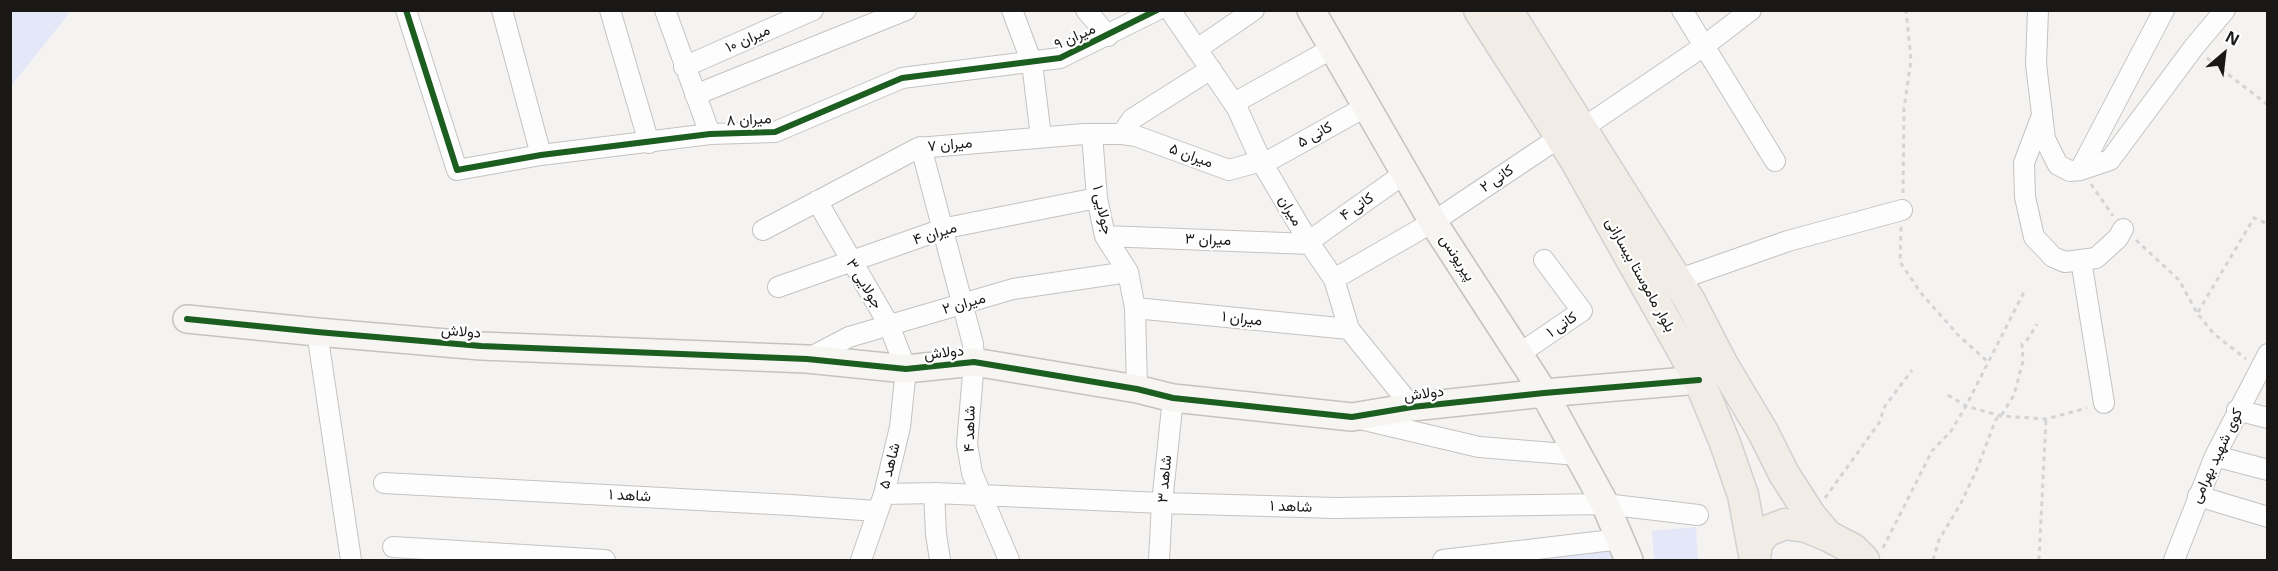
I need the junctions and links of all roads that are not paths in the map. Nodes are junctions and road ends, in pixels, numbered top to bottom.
1 (406, 10) edge
2 (502, 10) edge
3 (610, 10) edge
4 (813, 10) edge
5 (906, 10) edge
6 (1012, 10) edge
7 (1086, 10) edge
8 (1157, 10) edge
9 (1170, 10) edge
10 (1254, 10) edge
11 (1311, 10) edge
12 (1479, 10) edge
13 (1507, 10) edge
14 (1682, 10) edge
15 (1751, 10) edge
16 (2038, 10) edge
17 (2164, 10) edge
18 (2225, 10) edge
19 (668, 12) edge
20 (1108, 36) junction
21 (1704, 46) junction
22 (1333, 48) junction
23 (1197, 49) junction
24 (1032, 63) junction
25 (684, 67) junction
26 (1211, 69) junction
27 (695, 95) junction
28 (1234, 103) junction
29 (1367, 106) junction
30 (2042, 115) junction
31 (1571, 132) junction
32 (710, 134) junction
33 (1092, 134) junction
34 (1122, 134) junction
35 (1041, 137) junction
36 (649, 143) junction
37 (921, 147) junction
38 (541, 155) junction
39 (1775, 161) dead end
40 (1262, 163) junction
41 (2080, 170) junction
42 (1406, 173) junction
43 (1097, 198) junction
44 (817, 201) junction
45 (1902, 210) road end
46 (1433, 222) junction
47 (944, 229) junction
48 (2123, 229) road end
49 (763, 230) dead end
50 (1105, 236) junction
51 (1309, 243) junction
52 (1544, 260) dead end
53 (2081, 260) junction
54 (851, 262) junction
55 (1128, 272) junction
56 (1334, 279) junction
57 (1677, 280) junction
58 (778, 288) dead end
59 (962, 304) junction
60 (1134, 308) junction
61 (187, 319) dead end
62 (889, 325) junction
63 (1349, 328) junction
64 (317, 332) junction
65 (1519, 354) junction
66 (807, 359) junction
67 (2264, 361) edge
68 (974, 362) junction
69 (906, 369) junction
70 (1699, 380) junction
71 (1137, 389) junction
72 (1544, 393) junction
73 (1173, 398) junction
74 (2104, 403) road end
75 (1412, 407) junction
76 (2237, 411) junction
77 (1352, 417) junction
78 (2268, 418) edge
79 (1578, 455) junction
80 (2215, 456) junction
81 (2268, 470) edge
82 (384, 483) dead end
83 (934, 493) junction
84 (983, 495) junction
85 (2198, 496) junction
86 (880, 502) junction
87 (1162, 503) junction
88 (1605, 504) junction
89 (1698, 515) dead end
90 (2268, 517) edge
91 (1820, 526) junction
92 (393, 546) dead end
93 (1625, 550) edge
94 (1873, 556) edge
95 (537, 558) edge
96 (351, 561) edge
97 (605, 561) edge
98 (861, 561) edge
99 (940, 561) edge
100 (1009, 561) edge
101 (1159, 561) edge
102 (1443, 561) edge
103 (1755, 561) edge
104 (2174, 561) edge

1 - 38 street, میران ۸
2 - 38 street
3 - 36 street
4 - 25 street, میران ۱۰
5 - 27 street
6 - 24 street
7 - 20 street
8 - 20 street, میران ۹
9 - 23 street, میران
10 - 23 street
11 - 22 street, پیریونس
12 - 31 main road, بلوار ماموستا بیسارانی
13 - 31 main road, بلوار ماموستا بیسارانی
14 - 21 street
15 - 21 street, کانی ۲
16 - 30 street
17 - 41 street
18 - 41 street
19 - 25 street
20 - 24 street, میران ۹
21 - 31 street, کانی ۲
21 - 39 street
22 - 28 street
22 - 29 street, پیریونس
23 - 26 street, میران
24 - 32 street, میران ۸
24 - 35 street
25 - 27 street
26 - 28 street, میران
26 - 34 street
27 - 32 street
28 - 40 street, میران
29 - 40 street, کانی ۵
29 - 42 street, پیریونس
30 - 41 street
30 - 53 street
31 - 46 street, کانی ۲
31 - 57 main road, بلوار ماموستا بیسارانی
31 - 70 main road, بلوار ماموستا بیسارانی
32 - 36 street, میران ۸
33 - 34 street, میران ۷
33 - 35 street, میران ۷
33 - 43 street, جولایی ۱
34 - 40 street, میران ۵
35 - 37 street, میران ۷
36 - 38 street, میران ۸
37 - 44 street, میران ۷
37 - 47 street, شاهد ۴
40 - 51 street, میران
42 - 46 street, پیریونس
42 - 51 street, کانی ۴
43 - 47 street, میران ۴
43 - 50 street, جولایی ۱
44 - 49 street, میران ۷
44 - 54 street, جولایی ۳
45 - 57 street
46 - 56 street, کانی ۲
46 - 65 street, پیریونس
47 - 54 street, میران ۴
47 - 59 street, شاهد ۴
48 - 53 street
50 - 51 street, میران ۳
50 - 55 street, جولایی ۱
51 - 56 street, میران
52 - 65 street, کانی ۱
53 - 74 street
54 - 58 street, میران ۴
54 - 62 street, جولایی ۳
55 - 59 street, میران ۲
55 - 60 street, جولایی ۱
56 - 63 street, میران
57 - 91 main road, بلوار ماموستا بیسارانی
59 - 62 street, میران ۲
59 - 68 street, شاهد ۴
60 - 63 street, میران ۱
60 - 71 street, جولایی ۱
61 - 64 street, دولاش
62 - 66 street, میران ۲
62 - 69 street, جولایی ۳
63 - 75 street, میران
64 - 66 street, دولاش
64 - 96 street
65 - 72 street, پیریونس
66 - 69 street, دولاش
67 - 76 street, کوی شهید بهرامی
68 - 69 street, دولاش
68 - 71 street, دولاش
68 - 84 street, شاهد ۴
69 - 86 street, شاهد ۵
70 - 72 street, دولاش
70 - 103 main road, بلوار ماموستا بیسارانی
71 - 73 street, دولاش
72 - 75 street, دولاش
72 - 79 street, پیریونس
73 - 77 street, دولاش
73 - 87 street, شاهد ۳
75 - 77 street, دولاش
76 - 78 street
76 - 80 street, کوی شهید بهرامی
77 - 79 street
79 - 88 street, پیریونس
80 - 81 street
80 - 85 street, کوی شهید بهرامی
82 - 86 street, شاهد ۱
83 - 84 street, شاهد ۱
83 - 86 street, شاهد ۱
83 - 99 street
84 - 87 street, شاهد ۱
84 - 100 street, شاهد ۴
85 - 90 street
85 - 104 street, کوی شهید بهرامی
86 - 98 street, شاهد ۵
87 - 88 street, شاهد ۱
87 - 101 street, شاهد ۳
88 - 89 street, شاهد ۱
88 - 93 street, پیریونس
91 - 94 main road
91 - 103 main road
92 - 95 street
93 - 102 street
95 - 97 street

